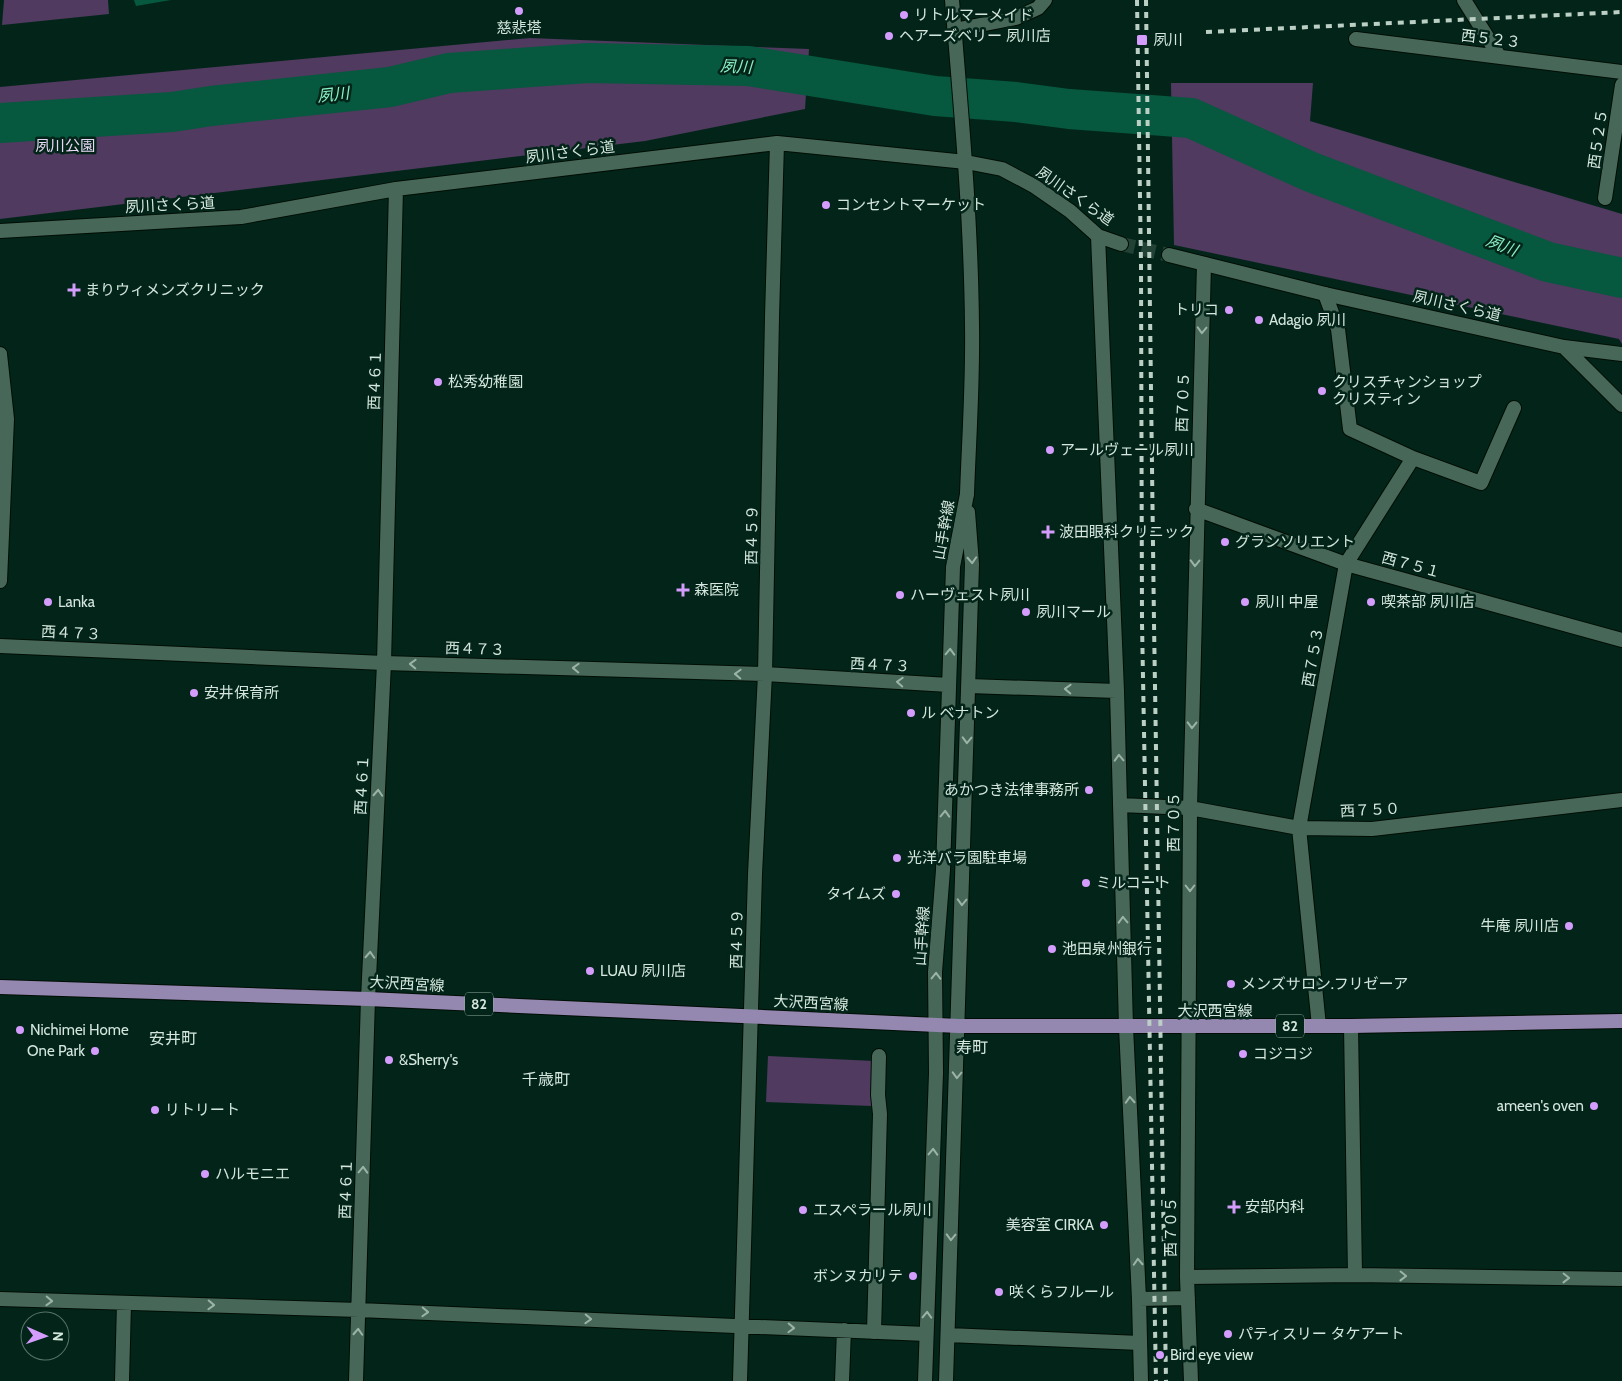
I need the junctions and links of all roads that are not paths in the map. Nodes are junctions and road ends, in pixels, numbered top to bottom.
1 (952, 0) edge
2 (1045, 0) edge
3 (1464, 0) edge
4 (954, 30) junction
5 (1356, 39) dead end
6 (1499, 56) junction
7 (1622, 72) edge
8 (1622, 85) edge
9 (777, 143) junction
10 (966, 162) junction
11 (396, 190) junction
12 (1605, 198) dead end
13 (0, 231) edge
14 (1098, 236) junction
15 (1122, 244) tunnel mouth
16 (1169, 256) tunnel mouth
17 (1204, 264) junction
18 (1325, 294) junction
19 (1564, 347) junction
20 (0, 354) edge
21 (1622, 354) edge
22 (1622, 405) edge
23 (1514, 408) dead end
24 (1413, 458) junction
25 (967, 494) junction
26 (1196, 508) junction
27 (1346, 564) junction
28 (0, 581) edge
29 (1622, 640) edge
30 (0, 646) edge
31 (384, 663) junction
32 (766, 674) junction
33 (949, 685) junction
34 (969, 686) junction
35 (1117, 691) junction
36 (1622, 800) edge
37 (1120, 805) junction
38 (1190, 808) junction
39 (1300, 828) junction
40 (0, 987) edge
41 (368, 999) junction
42 (751, 1017) junction
43 (1622, 1021) edge
44 (936, 1025) junction
45 (958, 1026) junction
46 (1319, 1026) junction
47 (1351, 1026) junction
48 (1126, 1027) junction
49 (1190, 1027) junction
50 (879, 1056) dead end
51 (1355, 1275) junction
52 (1187, 1277) junction
53 (1622, 1279) edge
54 (1188, 1298) junction
55 (0, 1299) edge
56 (1139, 1299) junction
57 (124, 1303) junction
58 (359, 1310) junction
59 (742, 1326) junction
60 (844, 1330) junction
61 (874, 1332) junction
62 (926, 1334) junction
63 (948, 1335) junction
64 (1140, 1342) junction
65 (122, 1381) edge
66 (356, 1381) edge
67 (740, 1381) edge
68 (842, 1381) edge
69 (925, 1381) edge
70 (946, 1381) edge
71 (1141, 1381) edge
72 (1190, 1381) edge

1 - 4 street
2 - 4 street
3 - 6 street
4 - 10 street, 山手幹線
5 - 6 street, 西５２３
6 - 7 street, 西５２３
8 - 12 street, 西５２５
9 - 10 street, 夙川さくら道
9 - 11 street, 夙川さくら道
9 - 32 street, 西４５９
10 - 14 street, 夙川さくら道
10 - 25 street, 山手幹線
11 - 13 street, 夙川さくら道
11 - 31 street, 西４６１
14 - 15 street, 夙川さくら道
14 - 35 street
16 - 17 street, 夙川さくら道
17 - 18 street, 夙川さくら道
17 -> 26 street, 西７０５
18 - 19 street, 夙川さくら道
18 - 24 street
19 - 21 street, 夙川さくら道
19 - 22 street
20 - 28 street
23 - 24 street
24 - 27 street, 西７５３
33 -> 25 street, 山手幹線
25 -> 34 street, 山手幹線
26 - 27 street, 西７５１
26 -> 38 street, 西７０５
27 - 29 street, 西７５１
27 - 39 street, 西７５３
30 - 31 street, 西４７３
32 -> 31 street, 西４７３
41 -> 31 street, 西４６１
33 -> 32 street, 西４７３
32 - 42 street, 西４５９
44 -> 33 street, 山手幹線
35 -> 34 street
34 -> 45 street, 山手幹線
37 -> 35 street
36 - 39 street, 西７５０
37 - 38 street, 西７５０
48 -> 37 street
38 - 39 street, 西７５０
38 -> 49 street, 西７０５
39 - 46 street, 西７５３
40 - 41 main road, 大沢西宮線 / 82
41 - 42 main road, 大沢西宮線 / 82
58 -> 41 street, 西４６１
42 - 44 main road, 大沢西宮線 / 82
42 - 59 street, 西４５９
43 - 47 main road, 大沢西宮線 / 82
44 - 45 main road, 大沢西宮線 / 82
62 -> 44 street, 山手幹線
45 - 48 main road, 大沢西宮線 / 82
45 -> 63 street, 山手幹線
46 - 47 main road, 大沢西宮線 / 82
46 - 49 main road, 大沢西宮線 / 82
47 - 51 street
48 - 49 main road, 大沢西宮線 / 82
56 -> 48 street
49 - 52 street, 西７０５
50 - 61 street
51 - 52 street
51 -> 53 street
52 - 54 street, 西７０５
54 - 56 street
54 - 72 street, 西７０５
55 -> 57 street
56 - 64 street
57 -> 58 street
57 - 65 street
58 -> 59 street
66 -> 58 street, 西４６１
59 -> 60 street
59 - 67 street, 西４５９
60 - 61 street
60 - 68 street
61 - 62 street
62 - 69 street, 山手幹線
63 - 64 street
63 - 70 street, 山手幹線
64 - 71 street

